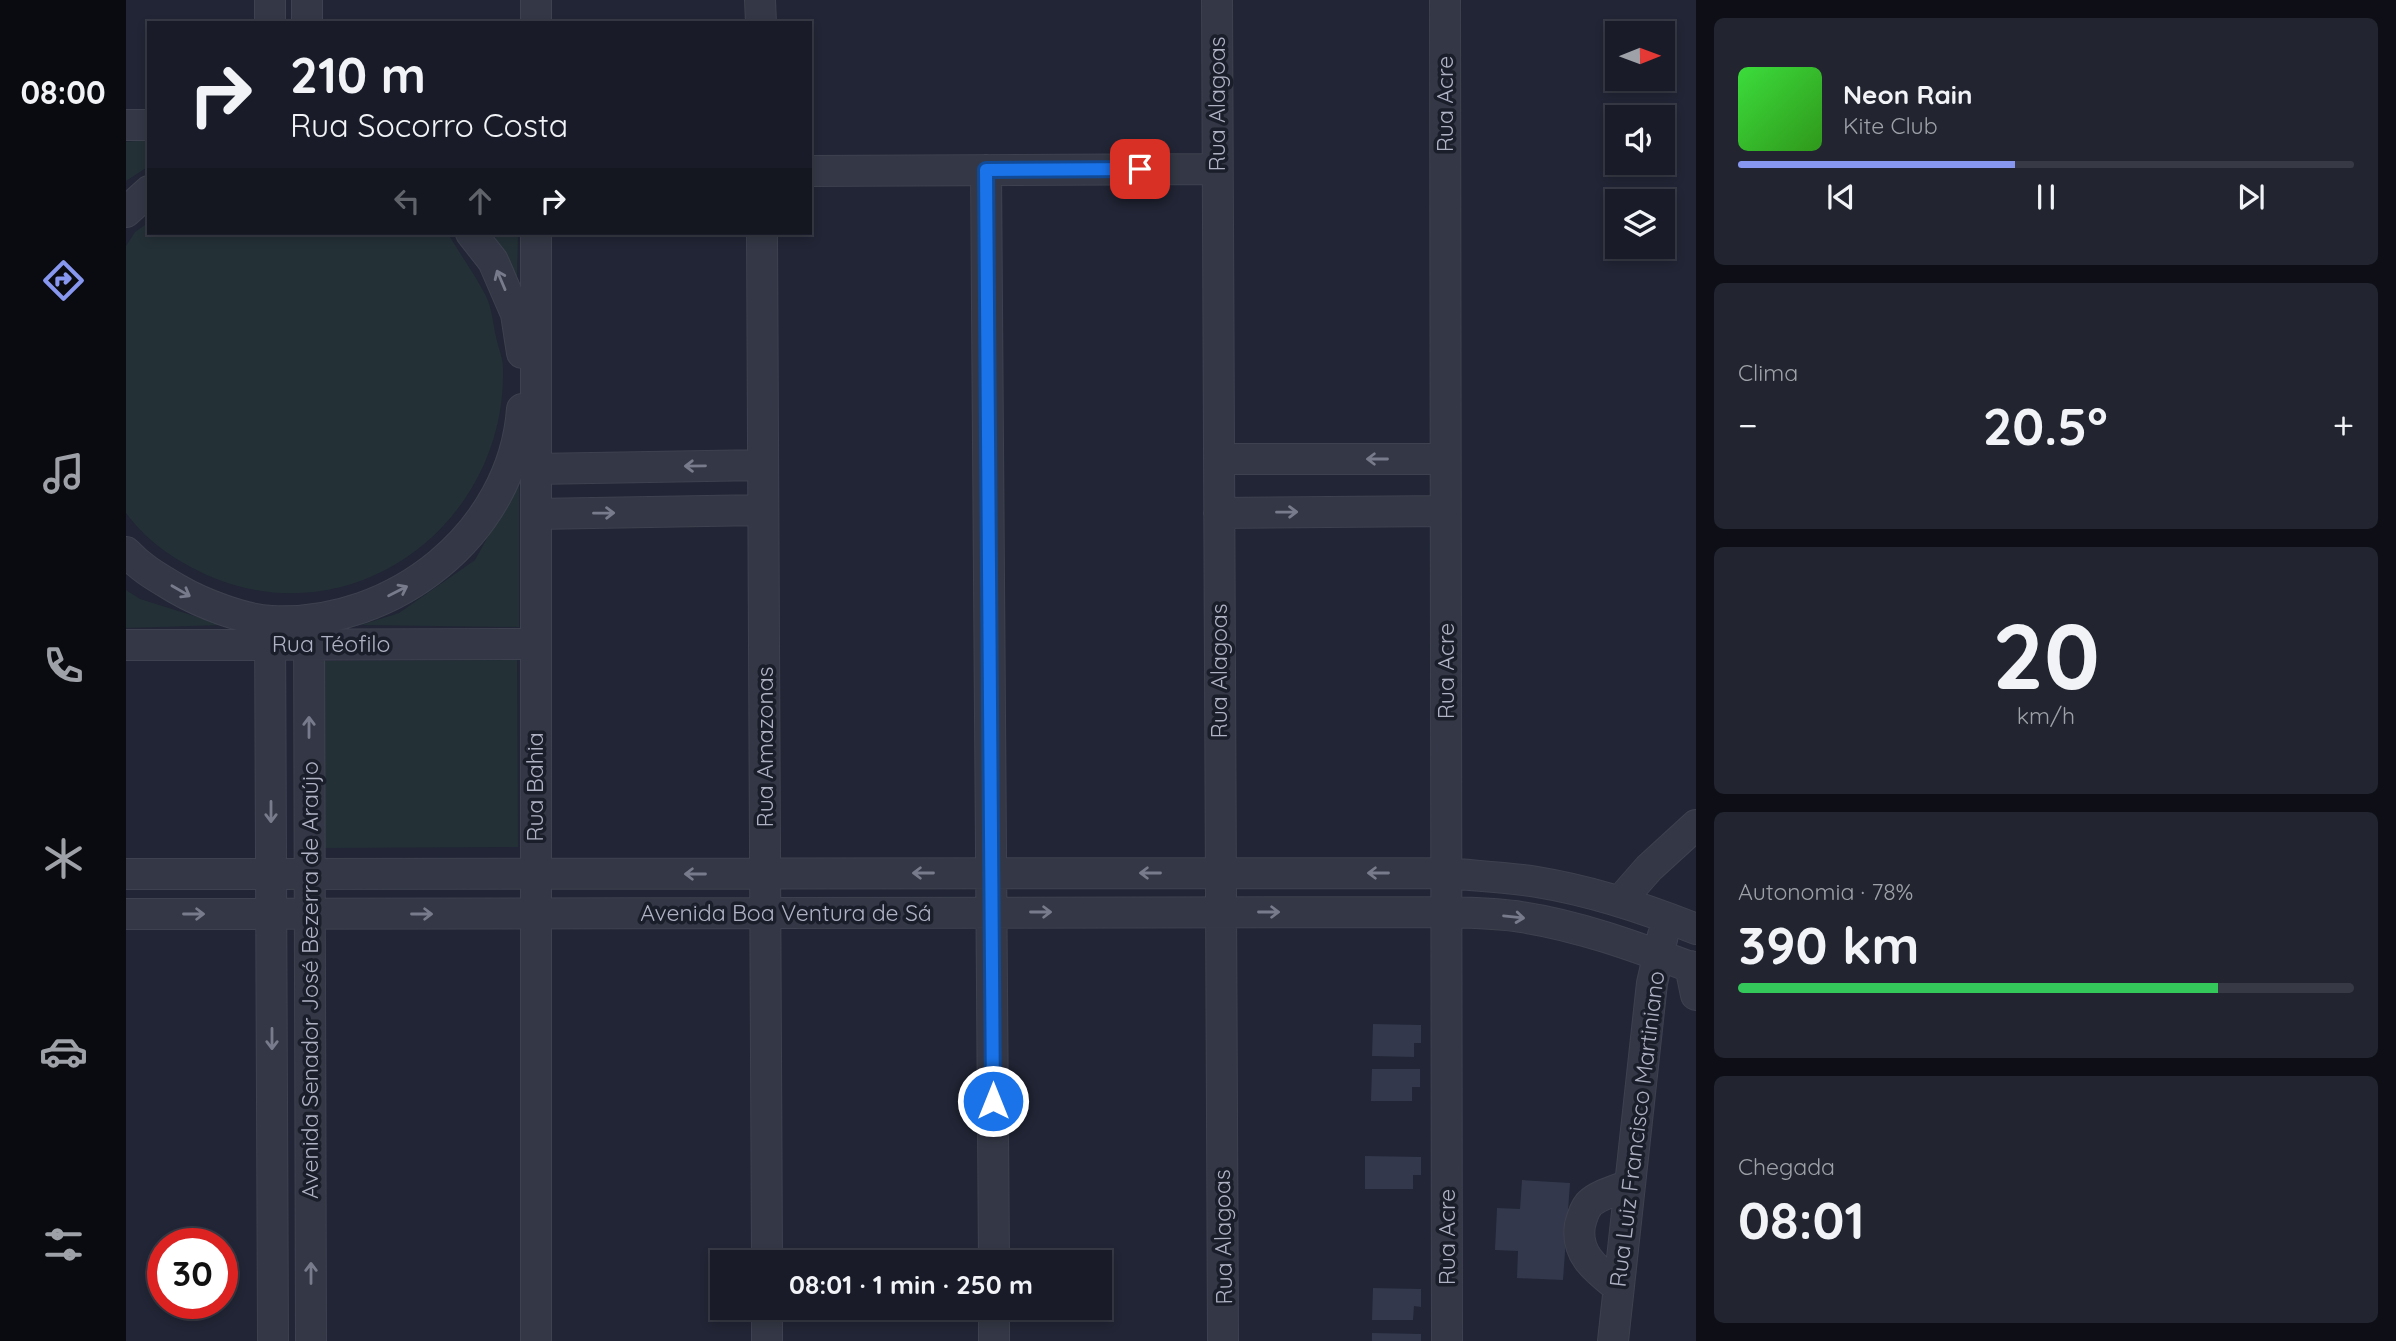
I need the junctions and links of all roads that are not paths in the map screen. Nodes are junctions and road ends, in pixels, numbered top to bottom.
1 (270, 0) edge
2 (307, 0) edge
3 (536, 0) edge
4 (761, 0) edge
5 (1217, 0) edge
6 (1445, 0) edge
7 (270, 21) edge
8 (307, 21) edge
9 (536, 21) edge
10 (761, 21) edge
11 (126, 125) edge
12 (147, 125) edge
13 (1217, 169) junction
14 (986, 170) junction
15 (812, 171) edge
16 (147, 193) edge
17 (126, 212) edge
18 (473, 235) edge
19 (536, 235) edge
20 (762, 235) edge
21 (530, 370) junction
22 (1446, 459) junction
23 (1219, 460) junction
24 (763, 465) junction
25 (535, 469) junction
26 (763, 510) junction
27 (1445, 511) junction
28 (1219, 513) junction
29 (536, 514) junction
30 (126, 552) edge
31 (309, 632) junction
32 (270, 633) junction
33 (536, 644) junction
34 (126, 645) edge
35 (1696, 825) edge
36 (992, 873) junction
37 (1220, 873) junction
38 (1446, 873) junction
39 (126, 874) edge
40 (271, 874) junction
41 (310, 874) junction
42 (535, 874) junction
43 (765, 874) junction
44 (1620, 901) junction
45 (1220, 912) junction
46 (1446, 912) junction
47 (536, 913) junction
48 (766, 913) junction
49 (993, 913) junction
50 (126, 914) edge
51 (271, 914) junction
52 (310, 914) junction
53 (1667, 917) junction
54 (1696, 929) edge
55 (1658, 954) junction
56 (1694, 977) edge
57 (1629, 1185) junction
58 (767, 1250) edge
59 (994, 1250) edge
60 (1618, 1287) junction
61 (767, 1320) edge
62 (994, 1320) edge
63 (1615, 1339) edge
64 (273, 1341) edge
65 (311, 1341) edge
66 (536, 1341) edge
67 (767, 1341) edge
68 (994, 1341) edge
69 (1223, 1341) edge
70 (1447, 1341) edge

1 - 7 street
2 - 8 street
3 - 9 street
4 - 10 street
5 - 13 street, Rua Alagoas
6 - 22 street, Rua Acre
11 - 12 street
13 - 14 street
13 - 23 street, Rua Alagoas
14 - 15 street
14 - 36 street
16 - 17 street
21 -> 18 street
19 - 21 street, Rua Bahia
20 - 24 street, Rua Amazonas
21 - 25 street, Rua Bahia
31 -> 21 street
22 -> 23 street
22 - 27 street, Rua Acre
23 - 28 street, Rua Alagoas
24 -> 25 street
24 - 26 street, Rua Amazonas
25 - 29 street, Rua Bahia
29 -> 26 street
26 - 43 street, Rua Amazonas
28 -> 27 street
27 - 38 street, Rua Acre
28 - 37 street, Rua Alagoas
29 - 33 street, Rua Bahia
30 -> 32 street
31 - 32 street
31 - 33 street, Rua Téofilo
41 -> 31 street, Avenida Senador José Bezerra de Araújo
32 - 34 street, Rua Téofilo
32 -> 40 street, Avenida Senador José Bezerra de Araújo
33 - 42 street, Rua Bahia
35 - 44 street
37 -> 36 street, Avenida Boa Ventura de Sá
36 -> 43 street, Avenida Boa Ventura de Sá
36 - 49 street
38 -> 37 street, Avenida Boa Ventura de Sá
37 - 45 street, Rua Alagoas
38 - 44 street, Avenida Boa Ventura de Sá
38 - 46 street, Rua Acre
39 - 40 street, Avenida Boa Ventura de Sá
40 - 41 street, Avenida Boa Ventura de Sá
40 - 51 street, Avenida Senador José Bezerra de Araújo
41 - 42 street, Avenida Boa Ventura de Sá
41 - 52 street, Avenida Senador José Bezerra de Araújo
43 -> 42 street, Avenida Boa Ventura de Sá
42 - 47 street, Rua Bahia
43 - 48 street, Rua Amazonas
44 - 53 street, Avenida Boa Ventura de Sá
45 -> 46 street, Avenida Boa Ventura de Sá
49 -> 45 street, Avenida Boa Ventura de Sá
45 - 69 street, Rua Alagoas
46 -> 55 street, Avenida Boa Ventura de Sá
46 - 70 street, Rua Acre
47 - 48 street, Avenida Boa Ventura de Sá
52 -> 47 street, Avenida Boa Ventura de Sá
47 - 66 street, Rua Bahia
48 - 49 street, Avenida Boa Ventura de Sá
48 - 58 street, Rua Amazonas
49 - 59 street
50 -> 51 street, Avenida Boa Ventura de Sá
51 - 52 street, Avenida Boa Ventura de Sá
51 -> 64 street, Avenida Senador José Bezerra de Araújo
65 -> 52 street, Avenida Senador José Bezerra de Araújo
53 - 54 street, Avenida Boa Ventura de Sá
53 - 55 street, Rua Luiz Francisco Martiniano
55 - 56 street, Avenida Boa Ventura de Sá
55 - 57 street, Rua Luiz Francisco Martiniano
57 - 60 street, Rua Luiz Francisco Martiniano
57 - 60 street
60 - 63 street, Rua Luiz Francisco Martiniano
61 - 67 street
62 - 68 street

